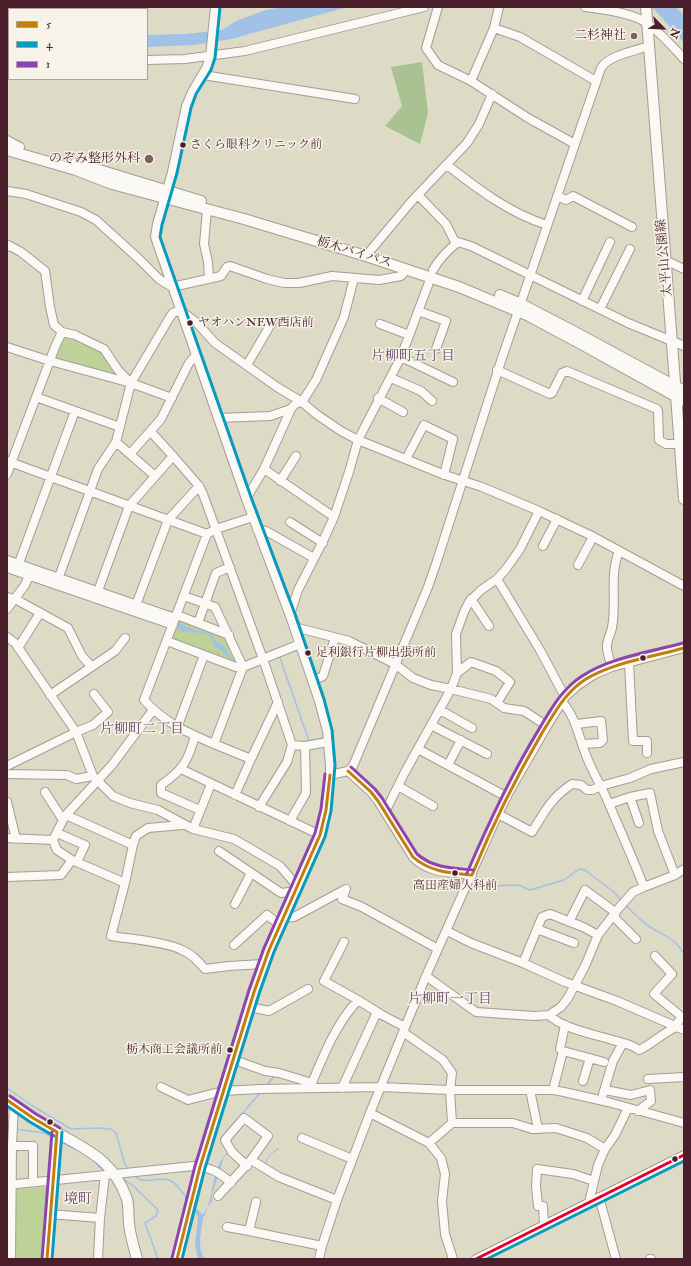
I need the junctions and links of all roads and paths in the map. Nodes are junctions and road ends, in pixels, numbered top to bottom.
1 (424, 7) edge
2 (438, 7) edge
3 (499, 7) edge
4 (585, 7) edge
5 (646, 7) edge
6 (215, 9) edge
7 (647, 20) junction
8 (494, 28) junction
9 (649, 46) junction
10 (210, 55) junction
11 (684, 59) edge
12 (148, 60) edge
13 (203, 75) junction
14 (471, 80) junction
15 (596, 81) junction
16 (492, 94) junction
17 (355, 98) dead end
18 (575, 144) junction
19 (7, 147) edge
20 (447, 165) junction
21 (7, 190) edge
22 (166, 194) junction
23 (418, 195) junction
24 (557, 196) junction
25 (207, 209) junction
26 (547, 225) junction
27 (632, 227) dead end
28 (610, 242) dead end
29 (456, 244) junction
30 (7, 246) edge
31 (630, 249) dead end
32 (370, 250) junction
33 (665, 260) junction
34 (407, 269) junction
35 (684, 269) edge
36 (432, 274) junction
37 (530, 275) junction
38 (354, 278) junction
39 (209, 279) junction
40 (172, 287) junction
41 (582, 300) junction
42 (519, 308) junction
43 (600, 309) junction
44 (180, 310) junction
45 (418, 311) junction
46 (272, 322) dead end
47 (380, 324) dead end
48 (62, 332) junction
49 (409, 335) junction
50 (672, 342) junction
51 (684, 346) edge
52 (8, 349) edge
53 (436, 349) dead end
54 (196, 355) junction
55 (401, 358) junction
56 (50, 362) junction
57 (247, 365) junction
58 (498, 370) junction
59 (391, 378) junction
60 (453, 382) dead end
61 (131, 383) junction
62 (680, 394) edge
63 (36, 397) junction
64 (172, 398) junction
65 (378, 398) junction
66 (432, 401) dead end
67 (302, 402) junction
68 (291, 409) junction
69 (75, 411) junction
70 (403, 412) dead end
71 (218, 418) junction
72 (120, 427) junction
73 (150, 432) junction
74 (358, 440) junction
75 (116, 442) junction
76 (680, 444) junction
77 (130, 454) junction
78 (173, 456) junction
79 (296, 456) dead end
80 (406, 459) junction
81 (9, 462) edge
82 (264, 470) junction
83 (7, 474) edge
84 (444, 475) junction
85 (155, 476) junction
86 (50, 477) junction
87 (463, 480) junction
88 (280, 481) junction
89 (198, 486) junction
90 (90, 492) junction
91 (246, 499) junction
92 (684, 499) edge
93 (129, 506) junction
94 (539, 511) junction
95 (253, 517) junction
96 (334, 517) junction
97 (557, 519) junction
98 (168, 520) junction
99 (290, 522) dead end
100 (216, 529) junction
101 (257, 529) junction
102 (207, 534) junction
103 (593, 537) junction
104 (323, 543) junction
105 (543, 546) dead end
106 (620, 551) junction
107 (314, 558) junction
108 (7, 560) edge
109 (19, 563) junction
110 (578, 565) dead end
111 (230, 567) junction
112 (7, 568) edge
113 (30, 572) junction
114 (497, 579) junction
115 (57, 581) junction
116 (684, 586) edge
117 (96, 595) junction
118 (184, 596) junction
119 (11, 598) edge
120 (471, 599) junction
121 (205, 604) junction
122 (136, 605) junction
123 (7, 608) edge
124 (40, 612) junction
125 (290, 616) junction
126 (175, 619) junction
127 (198, 623) junction
128 (488, 626) dead end
129 (294, 627) junction
130 (229, 635) junction
131 (7, 637) edge
132 (125, 638) dead end
133 (335, 638) junction
134 (167, 641) junction
135 (300, 644) junction
136 (18, 648) junction
137 (684, 648) edge
138 (204, 655) junction
139 (263, 658) junction
140 (629, 663) junction
141 (395, 664) junction
142 (91, 666) junction
143 (243, 667) junction
144 (612, 668) junction
145 (457, 673) junction
146 (313, 681) junction
147 (451, 688) junction
148 (94, 694) dead end
149 (50, 695) junction
150 (563, 699) junction
151 (278, 702) junction
152 (497, 703) junction
153 (153, 710) junction
154 (440, 710) junction
155 (576, 724) junction
156 (431, 725) junction
157 (547, 726) junction
158 (177, 728) junction
159 (472, 728) dead end
160 (76, 732) junction
161 (195, 736) junction
162 (461, 740) junction
163 (328, 742) junction
164 (214, 744) junction
165 (582, 744) junction
166 (292, 745) junction
167 (305, 746) junction
168 (418, 749) junction
169 (647, 753) dead end
170 (487, 754) dead end
171 (251, 759) junction
172 (684, 762) edge
173 (448, 765) junction
174 (7, 766) edge
175 (181, 770) junction
176 (348, 771) junction
177 (7, 774) edge
178 (330, 775) junction
179 (95, 779) junction
180 (211, 784) junction
181 (398, 786) junction
182 (601, 786) junction
183 (45, 792) dead end
184 (235, 795) junction
185 (507, 797) junction
186 (630, 797) junction
187 (7, 802) edge
188 (609, 804) junction
189 (433, 806) dead end
190 (259, 807) junction
191 (200, 810) junction
192 (385, 812) junction
193 (498, 814) junction
194 (65, 818) junction
195 (290, 821) junction
196 (639, 823) dead end
197 (183, 825) junction
198 (193, 829) junction
199 (320, 835) junction
200 (55, 836) junction
201 (7, 838) edge
202 (16, 839) junction
203 (133, 845) junction
204 (219, 852) dead end
205 (75, 861) junction
206 (684, 869) edge
207 (251, 873) junction
208 (472, 875) junction
209 (675, 875) junction
210 (7, 878) edge
211 (126, 882) junction
212 (644, 887) junction
213 (297, 889) junction
214 (236, 904) dead end
215 (615, 912) junction
216 (281, 922) junction
217 (569, 922) junction
218 (537, 928) junction
219 (447, 931) junction
220 (598, 935) junction
221 (636, 939) dead end
222 (344, 942) dead end
223 (574, 944) dead end
224 (234, 945) dead end
225 (438, 950) junction
226 (655, 956) dead end
227 (523, 963) junction
228 (263, 964) junction
229 (426, 976) junction
230 (574, 986) junction
231 (308, 989) dead end
232 (358, 1000) junction
233 (249, 1007) junction
234 (377, 1012) junction
235 (549, 1015) junction
236 (565, 1025) junction
237 (679, 1028) edge
238 (404, 1029) junction
239 (623, 1043) junction
240 (563, 1051) junction
241 (590, 1058) junction
242 (232, 1059) junction
243 (604, 1062) dead end
244 (684, 1077) edge
245 (648, 1079) dead end
246 (583, 1081) dead end
247 (312, 1086) junction
248 (161, 1087) dead end
249 (380, 1087) junction
250 (342, 1088) junction
251 (450, 1090) junction
252 (530, 1090) junction
253 (553, 1090) junction
254 (604, 1090) junction
255 (223, 1091) junction
256 (600, 1101) junction
257 (11, 1103) edge
258 (628, 1108) junction
259 (638, 1111) junction
260 (370, 1113) junction
261 (452, 1123) junction
262 (684, 1123) edge
263 (538, 1129) junction
264 (57, 1132) junction
265 (302, 1138) dead end
266 (429, 1143) junction
267 (12, 1146) junction
268 (605, 1149) junction
269 (684, 1155) edge
270 (352, 1159) junction
271 (249, 1163) junction
272 (200, 1167) junction
273 (109, 1174) junction
274 (53, 1181) junction
275 (594, 1181) junction
276 (33, 1182) junction
277 (231, 1183) junction
278 (9, 1184) edge
279 (218, 1196) dead end
280 (599, 1197) junction
281 (337, 1200) junction
282 (256, 1202) dead end
283 (589, 1202) junction
284 (49, 1214) junction
285 (100, 1218) junction
286 (544, 1225) junction
287 (227, 1227) dead end
288 (249, 1231) junction
289 (322, 1246) junction
290 (11, 1259) edge
291 (47, 1259) edge
292 (98, 1259) edge
293 (137, 1259) edge
294 (176, 1259) edge
295 (319, 1259) edge
296 (453, 1259) edge
297 (476, 1259) edge
298 (616, 1259) edge

1 - 10 street
2 - 14 street
3 - 8 street
4 - 7 street
5 - 7 main road, 太平山公園線
6 - 10 street
7 - 9 main road, 太平山公園線
7 - 11 street
8 - 14 street
8 - 15 street
9 - 15 street
9 - 33 main road, 太平山公園線
10 - 12 street
10 - 13 street
13 - 17 street
13 - 22 street
14 - 16 street
15 - 18 street
16 - 18 street
16 - 20 street
18 - 24 street
19 - 22 main road, 栃木バイパス
19 - 22 main road, 栃木バイパス
20 - 23 street
20 - 26 street
21 - 40 street
22 - 25 main road, 栃木バイパス
22 - 32 main road, 栃木バイパス
22 - 40 street
23 - 29 street
23 - 32 street
24 - 26 street
24 - 27 street
25 - 34 main road, 栃木バイパス
25 - 39 street
26 - 37 street
28 - 41 street
29 - 36 street
29 - 37 street
30 - 48 street
31 - 43 street
32 - 36 main road, 栃木バイパス
33 - 35 street
33 - 50 main road, 太平山公園線
34 - 36 main road, 栃木バイパス
34 - 38 street
36 - 42 main road, 栃木バイパス
36 - 45 street
37 - 41 street
37 - 42 street
38 - 39 street
38 - 67 street
39 - 40 street
40 - 44 street
41 - 43 street
42 - 58 street
42 - 62 main road, 栃木バイパス
43 - 50 street
44 - 54 street
44 - 57 street
44 - 61 street
45 - 49 street
45 - 53 street
46 - 57 street
47 - 49 street
48 - 56 street
48 - 61 street
49 - 55 street
50 - 51 street
50 - 62 main road, 太平山公園線
52 - 56 street
54 - 64 street
54 - 71 street
55 - 59 street
55 - 60 street
56 - 61 street
56 - 63 street
57 - 67 street
58 - 76 street
58 - 87 street
59 - 65 street
59 - 66 street
61 - 64 street
61 - 72 street
62 - 76 main road, 太平山公園線
63 - 69 street
63 - 81 street
64 - 73 street
65 - 70 street
65 - 74 street
67 - 68 street
67 - 74 street
68 - 71 street
68 - 82 street
69 - 72 street
69 - 86 street
71 - 91 street
72 - 75 street
73 - 77 street
73 - 78 street
74 - 80 street
74 - 96 street
75 - 77 street
75 - 90 street
76 - 92 main road, 太平山公園線
77 - 85 street
78 - 85 street
78 - 89 street
79 - 88 street
80 - 84 street
80 - 84 street
81 - 83 street
81 - 86 street
82 - 88 street
82 - 91 street
84 - 87 street
85 - 93 street
86 - 90 street
86 - 109 street
87 - 94 street
87 - 141 street
88 - 96 street
89 - 98 street
89 - 100 street
90 - 93 street
90 - 115 street
91 - 95 street
93 - 98 street
93 - 117 street
94 - 97 street
94 - 114 street
95 - 100 street
95 - 101 street
96 - 104 street
97 - 103 street
97 - 105 street
98 - 102 street
98 - 122 street
99 - 104 street
100 - 102 street
100 - 111 street
101 - 107 street
101 - 125 street
102 - 118 street
103 - 106 street
103 - 110 street
104 - 107 street
106 - 116 street
106 - 144 street
107 - 125 street
108 - 109 street
109 - 113 street
111 - 121 street
111 - 139 street
112 - 113 street
113 - 115 street
113 - 119 street
114 - 120 street
114 - 150 street
115 - 117 street
117 - 122 street
117 - 126 street
118 - 121 street
118 - 126 street
119 - 123 street
119 - 124 street
120 - 128 street
120 - 145 street
121 - 127 street
121 - 130 street
122 - 126 street
124 - 136 street
124 - 142 street
125 - 129 street
126 - 127 street
126 - 134 street
127 - 130 street
129 - 133 street
129 - 135 street
130 - 143 street
131 - 136 street
132 - 142 street
133 - 141 street
133 - 146 street
134 - 138 street
134 - 153 street
135 - 139 street
135 - 146 street
136 - 149 street
137 - 140 street
138 - 143 street
138 - 158 street
139 - 143 street
139 - 151 street
140 - 144 street
140 - 169 street
141 - 147 street
141 - 176 street
142 - 149 street
143 - 164 street
144 - 150 street
145 - 147 street
145 - 152 street
146 - 163 street
147 - 152 street
147 - 154 street
148 - 160 street
149 - 160 street
150 - 155 street
150 - 157 street
151 - 166 street
151 - 171 street
152 - 157 street
153 - 158 street
153 - 179 street
154 - 156 street
154 - 159 street
155 - 165 street
155 - 165 street
156 - 162 street
156 - 168 street
157 - 185 street
158 - 161 street
160 - 174 street
160 - 179 street
161 - 164 street
161 - 175 street
162 - 170 street
162 - 173 street
163 - 167 street
163 - 178 street
164 - 171 street
165 - 182 street
166 - 167 street
166 - 190 street
167 - 195 street
168 - 173 street
168 - 181 street
171 - 184 street
172 - 182 street
173 - 185 street
175 - 180 street
175 - 191 street
176 - 178 street
176 - 192 street
177 - 179 street
178 - 199 street
179 - 194 street
179 - 197 street
180 - 184 street
180 - 191 street
181 - 189 street
181 - 192 street
182 - 188 street
182 - 193 street
183 - 194 street
184 - 190 street
185 - 193 street
186 - 188 street
186 - 196 street
186 - 209 street
187 - 202 street
188 - 212 street
190 - 195 street
191 - 198 street
192 - 208 street
193 - 208 street
194 - 200 street
194 - 203 street
195 - 199 street
197 - 198 street
197 - 203 street
198 - 213 street
199 - 213 street
200 - 202 street
200 - 205 street
200 - 205 street
201 - 202 street
203 - 211 street
204 - 207 street
205 - 210 street
205 - 211 street
206 - 209 street
207 - 213 street
207 - 214 street
208 - 219 street
209 - 212 street
211 - 228 street
212 - 215 street
213 - 216 street
215 - 217 street
215 - 220 street
215 - 221 street
216 - 224 street
216 - 225 street
216 - 228 street
217 - 218 street
217 - 220 street
218 - 223 street
218 - 227 street
219 - 225 street
219 - 227 street
220 - 230 street
222 - 232 street
225 - 229 street
226 - 237 street
227 - 230 street
228 - 233 street
229 - 235 street
229 - 238 street
230 - 235 street
230 - 237 street
231 - 233 street
232 - 234 street
232 - 247 street
233 - 242 street
234 - 238 street
234 - 250 street
235 - 236 street
236 - 239 street
236 - 240 street
237 - 239 street
238 - 249 street
238 - 251 street
239 - 254 street
240 - 241 street
240 - 253 street
241 - 243 street
241 - 246 street
242 - 247 street
242 - 255 street
244 - 245 street
247 - 250 street
247 - 255 street
248 - 255 street
249 - 250 street
249 - 251 street
249 - 260 street
251 - 252 street
251 - 261 street
252 - 253 street
252 - 263 street
253 - 256 street
254 - 256 street
254 - 259 street
255 - 272 street
256 - 258 street
257 - 264 main road
257 - 267 street
258 - 259 street
258 - 268 street
259 - 262 street
260 - 266 street
260 - 270 street
261 - 263 street
261 - 266 street
263 - 268 street
264 - 273 main road
264 - 274 street
265 - 270 street
266 - 296 street
267 - 276 street
267 - 278 street
268 - 275 street
269 - 280 street
270 - 281 street
271 - 271 street
271 - 277 street
271 - 281 street
272 - 273 street
272 - 277 street
272 - 294 street
273 - 274 street
273 - 285 street
273 - 293 main road
274 - 276 street
274 - 284 street
275 - 283 street
275 - 286 street
276 - 278 street
277 - 279 street
278 - 290 street
280 - 283 street
280 - 298 street
281 - 289 street
282 - 288 street
283 - 286 street
284 - 285 street
284 - 291 street
285 - 292 street
286 - 297 street
287 - 288 street
288 - 289 street
289 - 295 street

